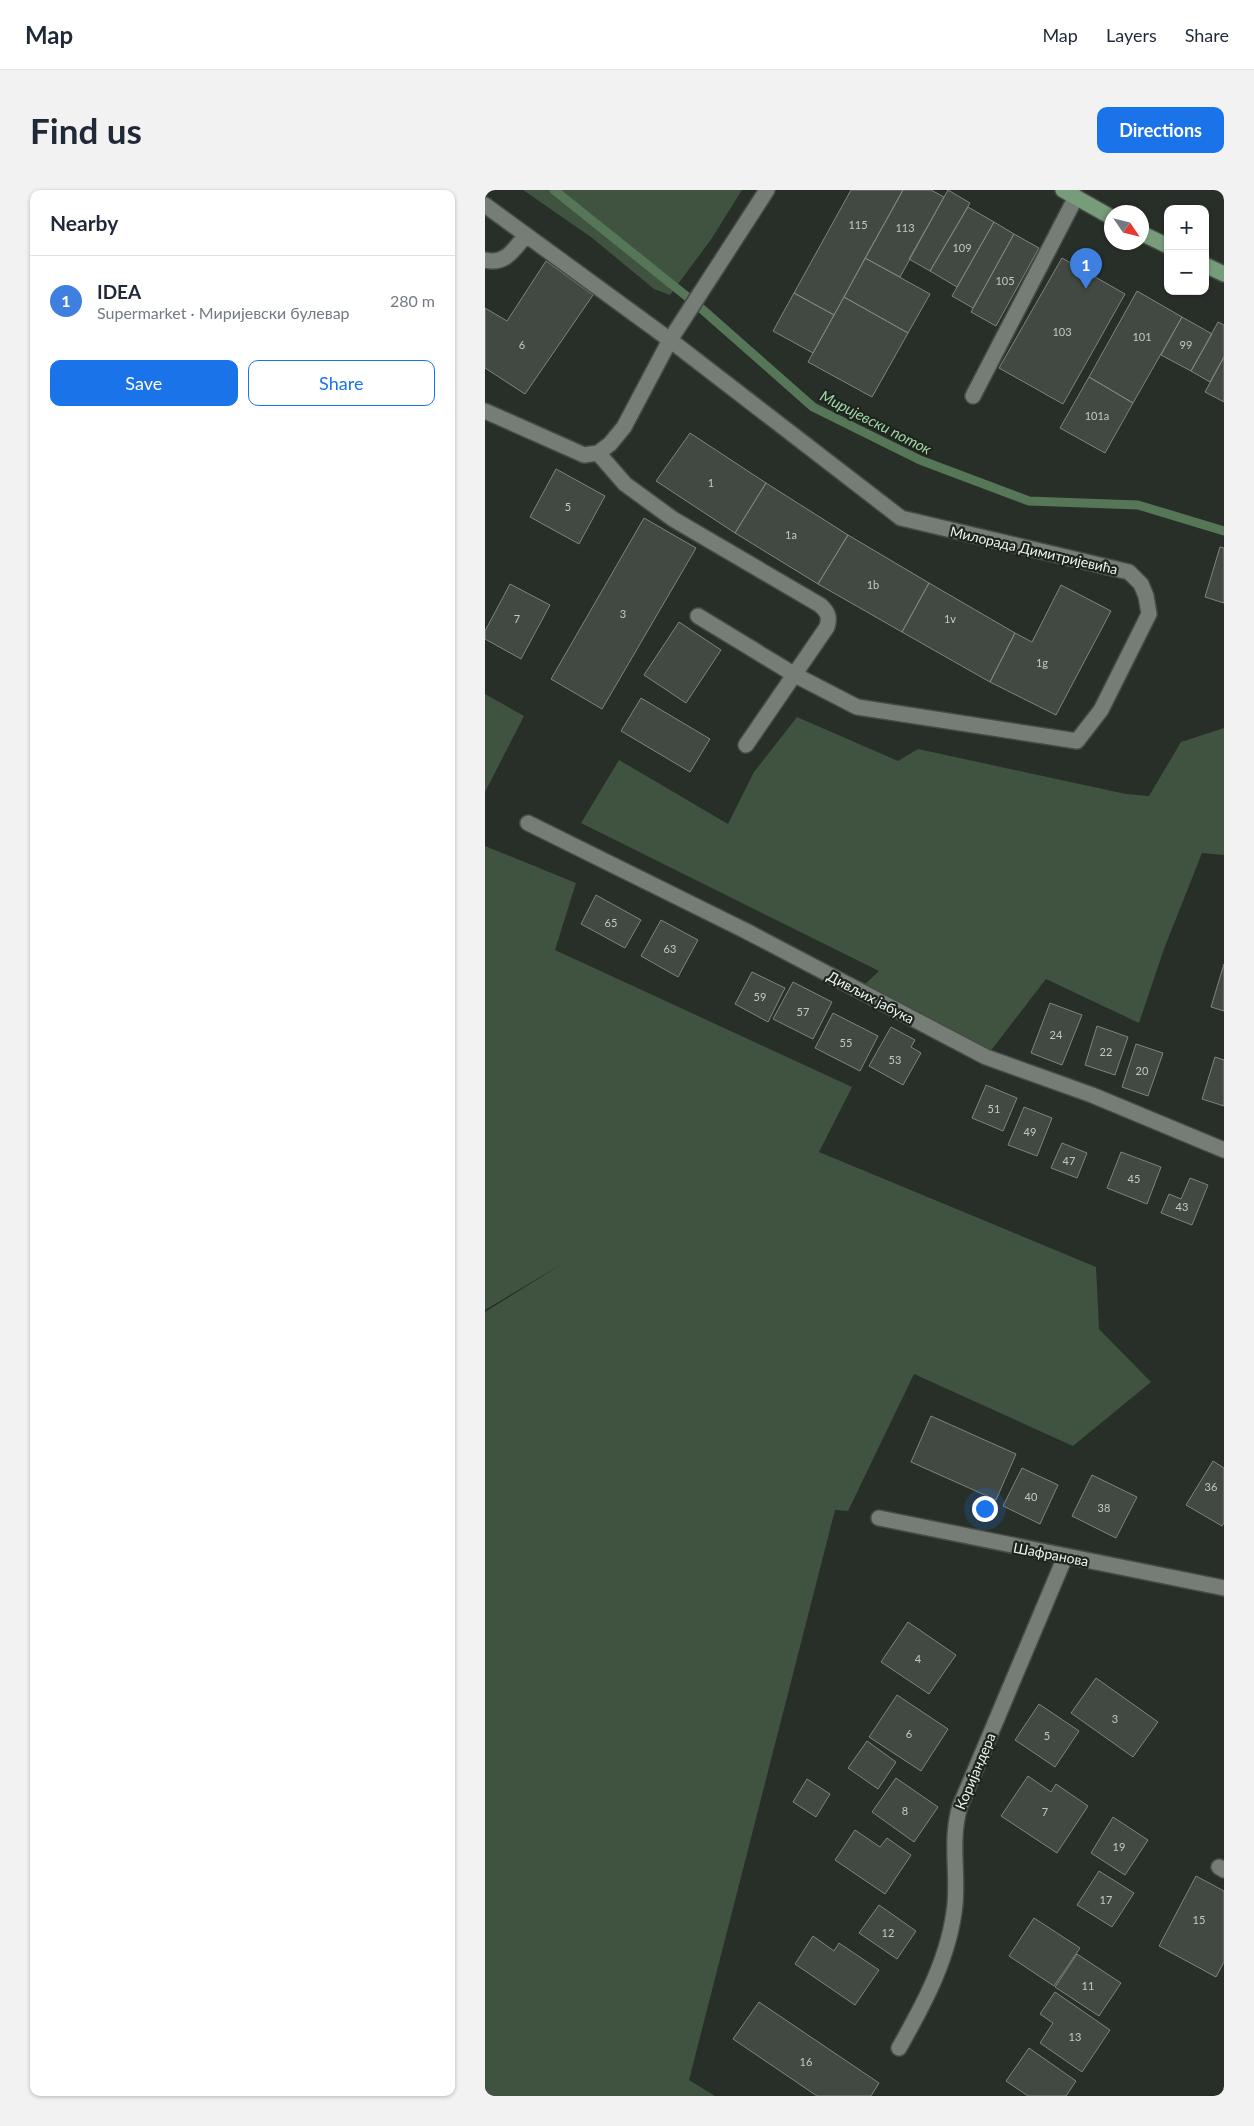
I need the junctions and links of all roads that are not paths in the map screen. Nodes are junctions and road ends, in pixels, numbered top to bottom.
1 (767, 190) edge
2 (1069, 193) edge
3 (485, 205) edge
4 (1104, 213) edge
5 (526, 235) junction
6 (1149, 237) edge
7 (1164, 244) edge
8 (485, 260) edge
9 (1209, 267) edge
10 (1224, 274) edge
11 (670, 340) junction
12 (973, 396) dead end
13 (485, 411) edge
14 (598, 453) junction
15 (698, 616) dead end
16 (795, 675) junction
17 (746, 745) dead end
18 (528, 823) dead end
19 (1224, 1150) edge
20 (879, 1518) dead end
21 (1065, 1557) junction
22 (1224, 1588) edge
23 (899, 2048) dead end

1 - 11 street
2 - 4 main road
2 - 12 street
3 - 5 street
5 - 8 street
5 - 11 street
6 - 7 main road
9 - 10 main road
11 - 14 street
11 - 16 street, Милорада Димитријевића
13 - 14 street
14 - 16 street
15 - 16 street, Милорада Димитријевића
16 - 17 street
18 - 19 street, Дивљих јабука
20 - 21 street, Шафранова
21 - 22 street, Шафранова
21 - 23 street, Коријандера

